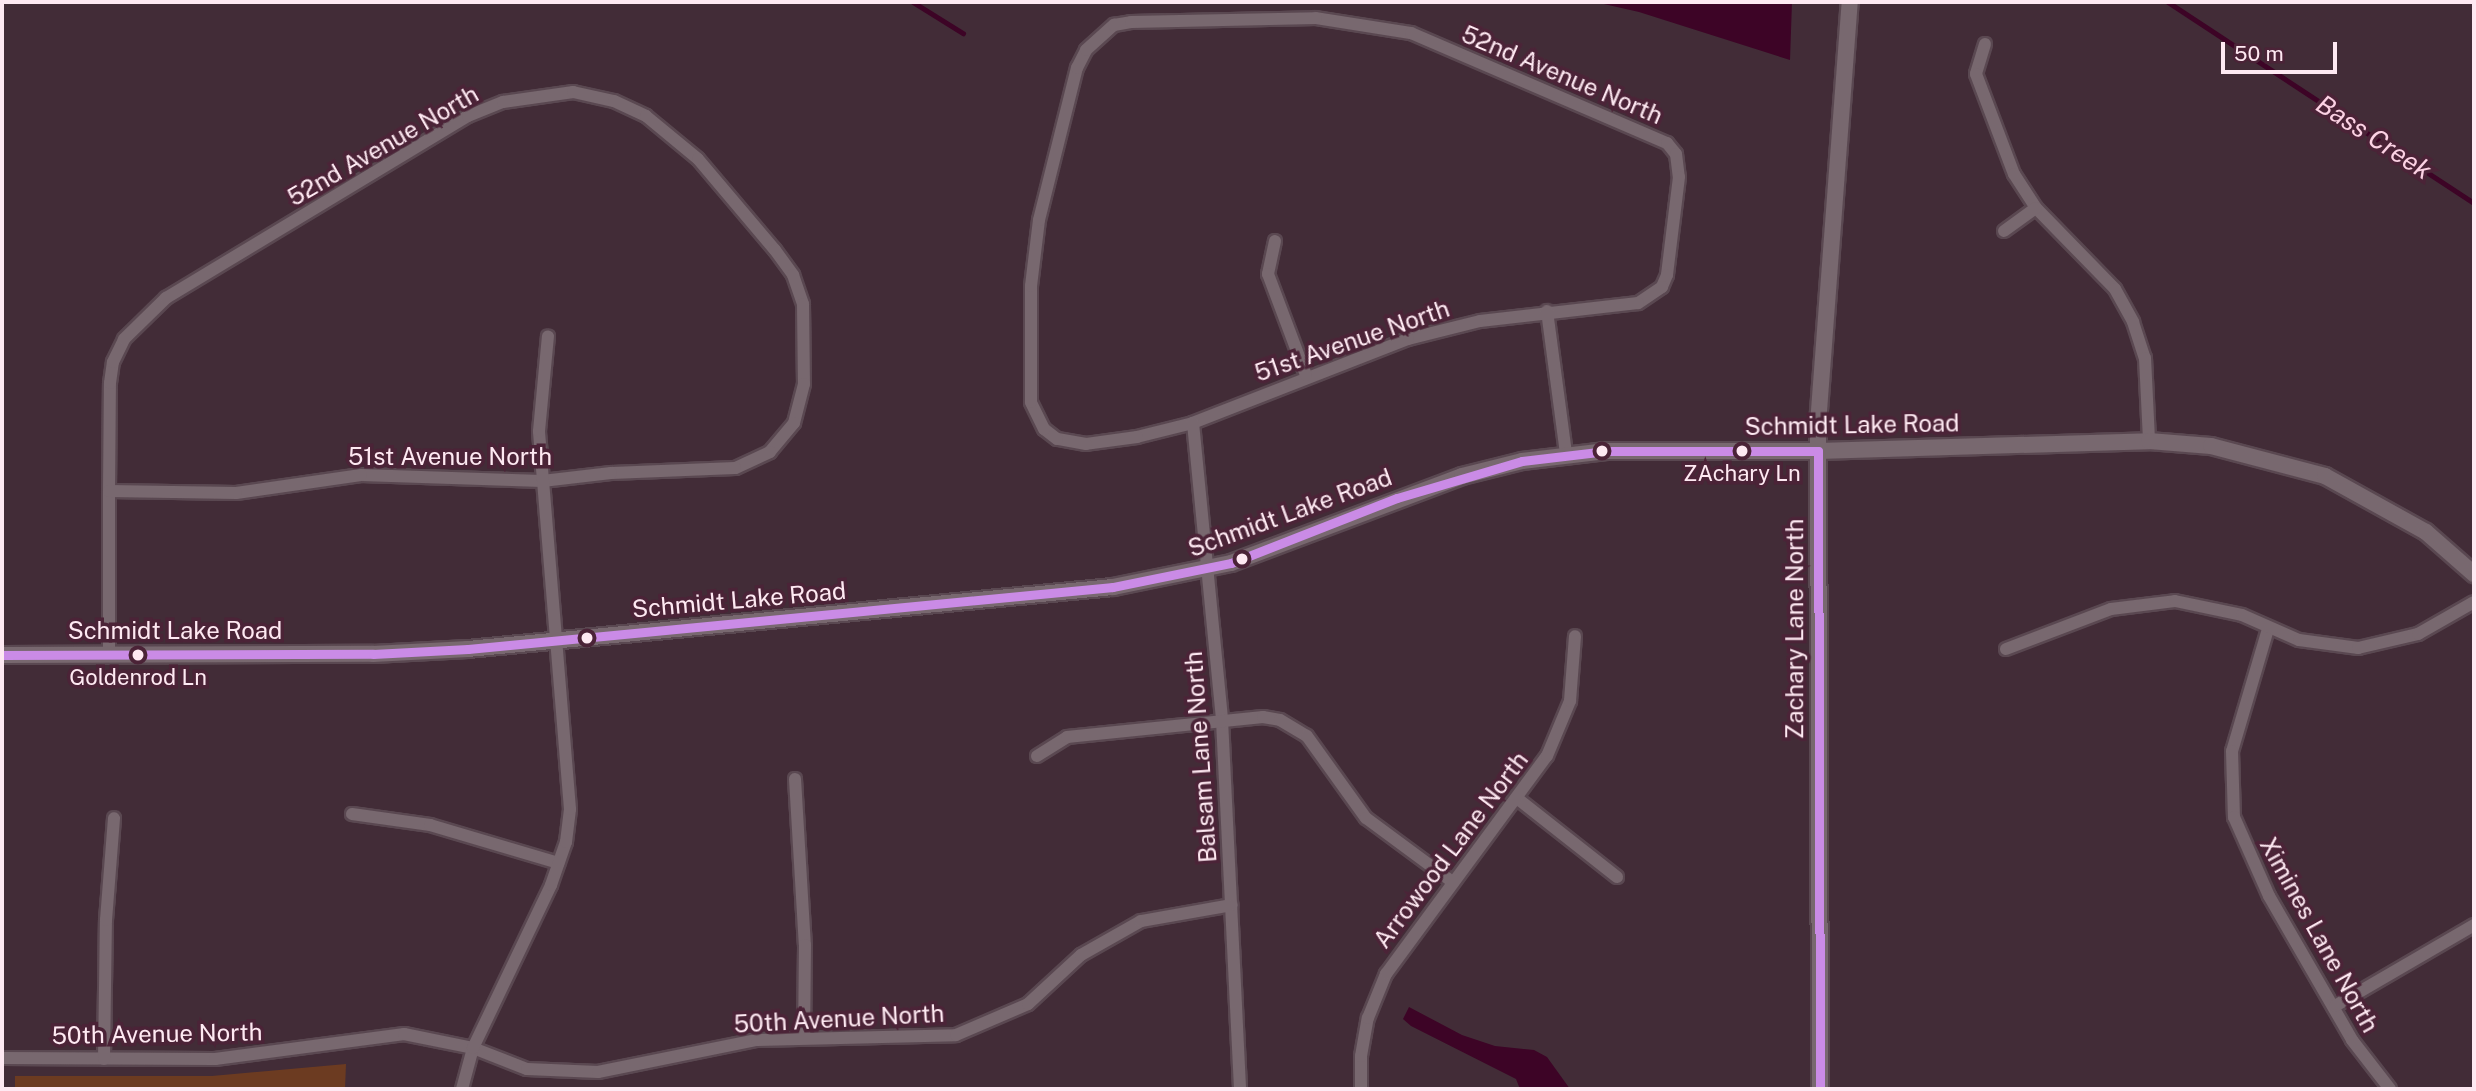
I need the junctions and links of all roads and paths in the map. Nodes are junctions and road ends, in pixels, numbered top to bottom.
1 (1850, 2) edge
2 (1985, 44) dead end
3 (2036, 208) junction
4 (2004, 231) dead end
5 (1275, 241) dead end
6 (1667, 275) joint
7 (1548, 311) junction
8 (548, 336) dead end
9 (1306, 375) junction
10 (1193, 423) junction
11 (783, 440) joint
12 (2149, 441) junction
13 (1086, 444) joint
14 (1818, 451) junction
15 (1566, 454) junction
16 (542, 481) junction
17 (109, 491) junction
18 (1207, 569) junction
19 (2474, 574) edge
20 (2474, 603) edge
21 (2268, 629) junction
22 (1575, 636) dead end
23 (557, 640) junction
24 (2006, 649) dead end
25 (109, 653) junction
26 (2, 655) edge
27 (1222, 720) junction
28 (1037, 756) dead end
29 (795, 779) dead end
30 (1518, 799) junction
31 (352, 814) dead end
32 (114, 818) dead end
33 (558, 863) junction
34 (1617, 877) dead end
35 (1451, 881) junction
36 (1232, 905) junction
37 (2474, 925) edge
38 (2335, 1006) junction
39 (804, 1037) junction
40 (473, 1048) junction
41 (2, 1058) edge
42 (104, 1059) junction
43 (462, 1089) edge
44 (1240, 1089) edge
45 (1361, 1089) edge
46 (1820, 1089) edge
47 (2390, 1089) edge

1 - 14 street, Zachary Lane North
2 - 3 street
3 - 4 street
3 - 12 street
5 - 9 street
6 - 7 street, 51st Avenue North
6 - 13 street, 52nd Avenue North
7 - 9 street, 51st Avenue North
7 - 15 street
8 - 16 street
9 - 10 street, 51st Avenue North
10 - 13 street, 51st Avenue North
10 - 18 street, Balsam Lane North
11 - 16 street, 51st Avenue North
11 - 17 street, 52nd Avenue North
12 - 14 street, Schmidt Lake Road
12 - 19 street, Schmidt Lake Road
14 - 15 street, Schmidt Lake Road
14 - 46 street, Zachary Lane North
15 - 18 street, Schmidt Lake Road
16 - 17 street, 51st Avenue North
16 - 23 street
17 - 25 street, 52nd Avenue North
18 - 23 street, Schmidt Lake Road
18 - 27 street, Balsam Lane North
20 - 21 street
21 - 24 street
21 - 38 street, Ximines Lane North
22 - 30 street, Arrowood Lane North
23 - 25 street, Schmidt Lake Road
23 - 33 street
25 - 26 street, Schmidt Lake Road
27 - 28 street
27 - 35 street
27 - 36 street, Balsam Lane North
29 - 39 street
30 - 34 street
30 - 35 street, Arrowood Lane North
31 - 33 street
32 - 42 street
33 - 40 street
35 - 45 street, Arrowood Lane North
36 - 39 street, 50th Avenue North
36 - 44 street, Balsam Lane North
37 - 38 street
38 - 47 street, Ximines Lane North
39 - 40 street, 50th Avenue North
40 - 42 street, 50th Avenue North
40 - 43 street
41 - 42 street, 50th Avenue North

